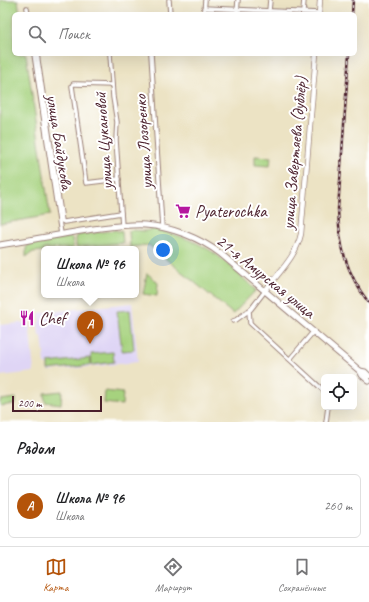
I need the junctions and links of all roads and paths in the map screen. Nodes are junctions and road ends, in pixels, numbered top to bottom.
1 (169, 0) edge
2 (205, 0) edge
3 (238, 0) edge
4 (270, 0) edge
5 (304, 0) edge
6 (320, 0) edge
7 (27, 8) dead end
8 (204, 8) junction
9 (269, 11) junction
10 (28, 12) edge
11 (170, 12) edge
12 (204, 12) edge
13 (237, 12) edge
14 (303, 12) joint
15 (319, 12) edge
16 (35, 56) edge
17 (35, 56) edge
18 (110, 56) edge
19 (151, 56) edge
20 (316, 56) edge
21 (112, 85) junction
22 (119, 179) junction
23 (120, 213) junction
24 (122, 226) junction
25 (162, 227) junction
26 (61, 234) junction
27 (0, 246) edge
28 (265, 291) junction
29 (249, 311) junction
30 (233, 320) dead end
31 (313, 332) junction
32 (290, 360) junction
33 (360, 371) junction
34 (369, 376) edge
35 (369, 381) edge
36 (321, 388) edge
37 (328, 410) edge
38 (326, 422) edge

1 - 11 street
2 - 8 street
3 - 13 street
4 - 9 street
5 - 14 street
6 - 15 street
7 - 10 street
8 - 12 street
8 - 13 street
9 - 13 street
9 - 14 street
16 - 23 street, улица Байдукова
17 - 26 street, улица Байдукова
18 - 21 street, улица Цукановой
19 - 25 street, улица Лозоренко
20 - 28 street, улица Завертяева (дублёр)
21 - 22 street, улица Цукановой
21 - 22 street
22 - 23 street, улица Цукановой
23 - 24 street, улица Цукановой
24 - 25 main road, 21-я Амурская улица
24 - 26 main road, 21-я Амурская улица
25 - 28 main road, 21-я Амурская улица
26 - 27 main road, 21-я Амурская улица
28 - 29 street
28 - 31 main road, 21-я Амурская улица
29 - 30 street
29 - 32 street
31 - 32 street
31 - 33 main road, 21-я Амурская улица
32 - 36 street
33 - 34 main road, 21-я Амурская улица
33 - 35 main road, 21-я Амурская улица
37 - 38 street

